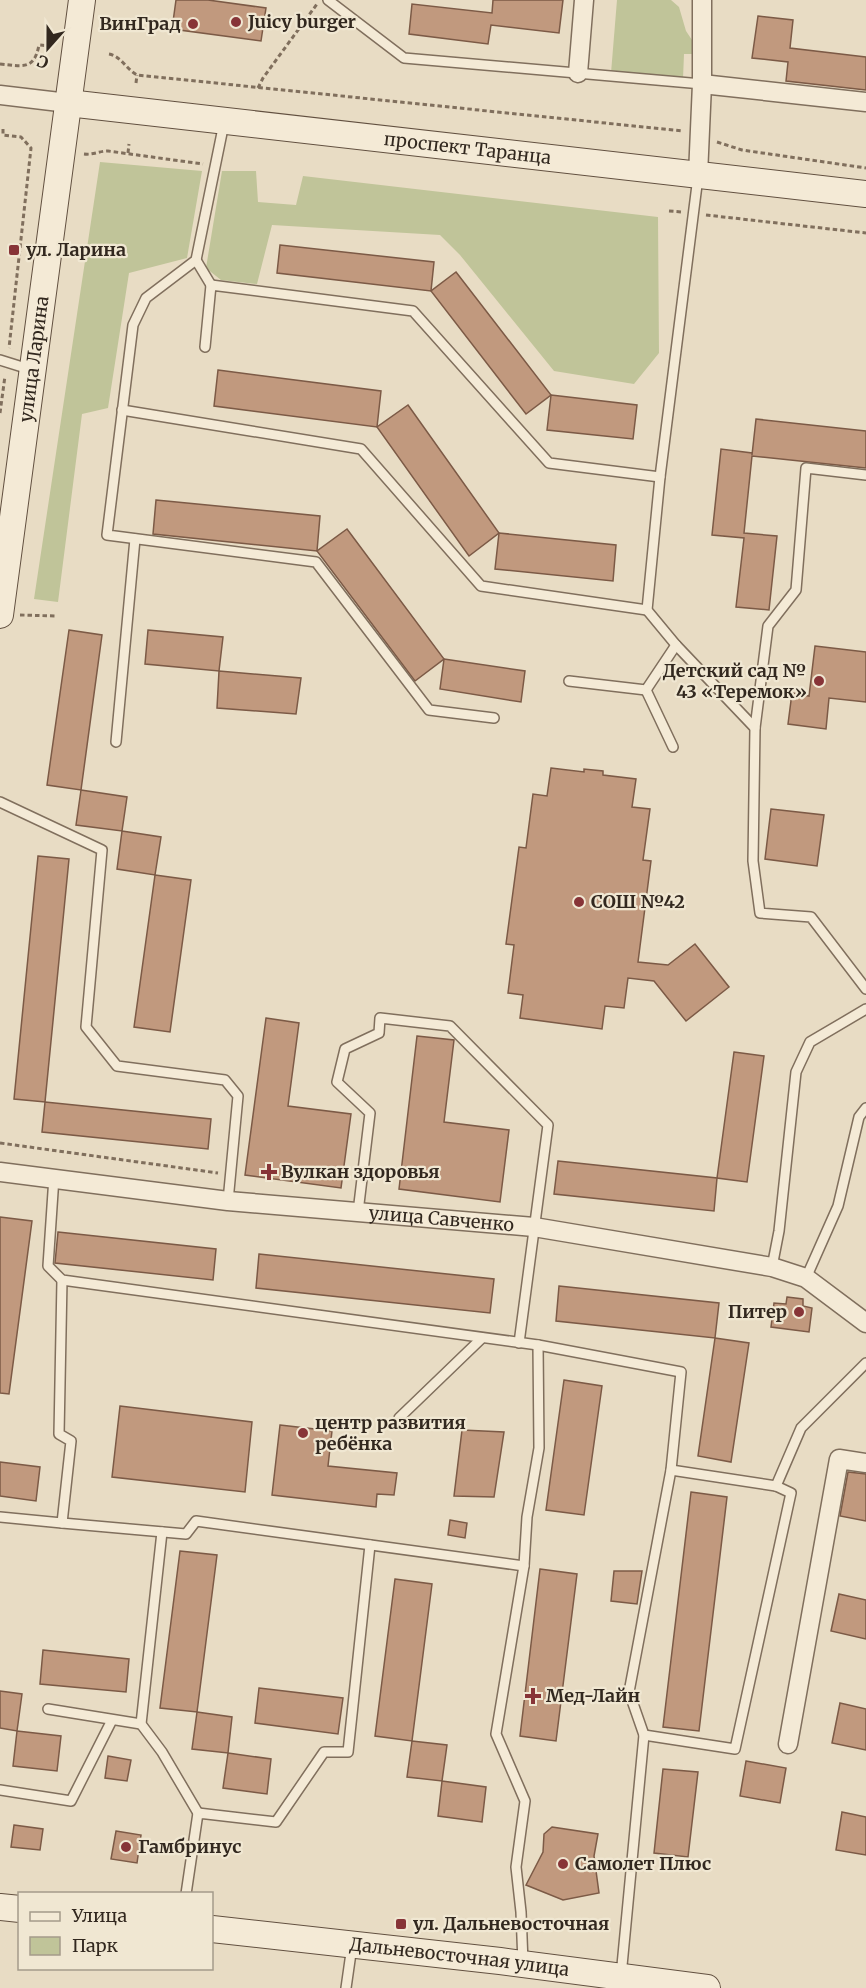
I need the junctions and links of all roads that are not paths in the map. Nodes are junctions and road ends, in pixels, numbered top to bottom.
1 (82, 0) edge
2 (328, 0) edge
3 (584, 0) edge
4 (702, 0) edge
5 (578, 73) junction
6 (702, 84) junction
7 (0, 95) edge
8 (866, 102) edge
9 (68, 103) junction
10 (225, 120) junction
11 (698, 175) junction
12 (866, 194) edge
13 (196, 260) junction
14 (211, 285) junction
15 (205, 347) dead end
16 (3, 362) edge
17 (34, 371) junction
18 (122, 410) junction
19 (866, 475) edge
20 (660, 477) junction
21 (135, 539) junction
22 (647, 610) junction
23 (0, 614) edge
24 (676, 645) junction
25 (569, 681) dead end
26 (646, 690) junction
27 (495, 718) dead end
28 (755, 728) junction
29 (116, 742) dead end
30 (673, 747) dead end
31 (0, 802) edge
32 (866, 989) edge
33 (866, 1009) edge
34 (866, 1108) edge
35 (0, 1172) edge
36 (54, 1177) junction
37 (228, 1201) junction
38 (358, 1212) junction
39 (534, 1227) junction
40 (772, 1267) junction
41 (806, 1278) junction
42 (62, 1280) junction
43 (866, 1323) edge
44 (482, 1338) junction
45 (519, 1342) junction
46 (538, 1345) junction
47 (866, 1363) edge
48 (399, 1418) dead end
49 (866, 1462) edge
50 (670, 1470) junction
51 (776, 1485) junction
52 (0, 1517) edge
53 (62, 1523) junction
54 (162, 1532) junction
55 (370, 1545) junction
56 (524, 1566) junction
57 (48, 1709) dead end
58 (112, 1720) junction
59 (141, 1724) junction
60 (644, 1735) junction
61 (788, 1744) dead end
62 (0, 1790) edge
63 (198, 1813) junction
64 (186, 1892) edge
65 (0, 1907) edge
66 (18, 1909) edge
67 (213, 1929) edge
68 (352, 1945) junction
69 (523, 1964) junction
70 (628, 1980) edge
71 (346, 1988) edge
72 (707, 1988) edge

1 - 9 main road, улица Ларина
2 - 5 lane
3 - 5 street
4 - 6 street
5 - 6 lane
6 - 8 street
6 - 11 street
7 - 9 street
9 - 10 main road, проспект Таранца
9 - 17 main road, улица Ларина
10 - 11 main road, проспект Таранца
10 - 13 lane
11 - 12 main road, проспект Таранца
11 - 20 lane
13 - 14 lane
13 - 18 lane
14 - 15 lane
14 - 20 lane
16 - 17 lane
17 - 23 main road, улица Ларина
18 - 21 lane
18 - 22 lane
19 - 28 lane
20 - 22 lane
21 - 27 lane
21 - 29 lane
22 - 24 lane
24 - 26 lane
24 - 28 lane
25 - 26 lane
26 - 30 lane
28 - 32 lane
31 - 37 lane
33 - 40 lane
34 - 41 lane
35 - 36 street, улица Савченко
36 - 37 street, улица Савченко
36 - 42 lane
37 - 38 street, улица Савченко
38 - 39 street, улица Савченко
38 - 39 lane
39 - 40 street, улица Савченко
39 - 45 lane
40 - 41 street, улица Савченко
41 - 43 street, улица Савченко
42 - 44 lane
42 - 53 lane
44 - 45 lane
44 - 48 lane
45 - 46 lane
46 - 50 lane
46 - 56 lane
47 - 51 lane
49 - 61 street
50 - 51 lane
50 - 60 lane
51 - 60 lane
52 - 53 lane
53 - 54 lane
54 - 55 lane
54 - 59 lane
55 - 56 lane
55 - 63 lane
56 - 69 lane
57 - 58 lane
58 - 59 lane
58 - 62 lane
59 - 63 lane
60 - 70 lane
63 - 64 lane
65 - 66 main road
67 - 68 main road, Дальневосточная улица
68 - 69 main road, Дальневосточная улица
68 - 71 lane
69 - 70 main road, Дальневосточная улица
70 - 72 main road, Дальневосточная улица

